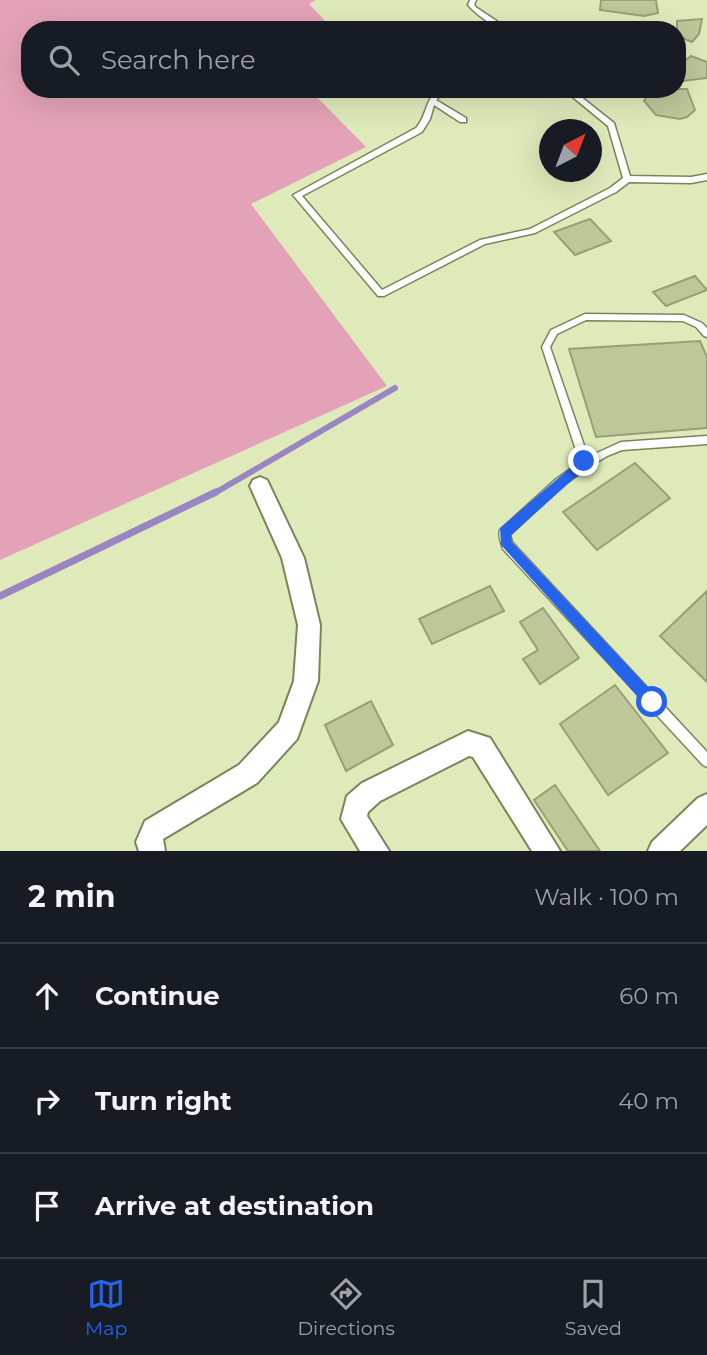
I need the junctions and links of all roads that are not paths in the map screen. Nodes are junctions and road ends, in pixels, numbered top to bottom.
1 (473, 0) edge
2 (493, 21) edge
3 (577, 98) edge
4 (432, 100) joint
5 (463, 120) dead end
6 (707, 177) edge
7 (627, 179) junction
8 (707, 334) edge
9 (707, 440) edge
10 (584, 461) junction
11 (260, 486) dead end
12 (707, 761) edge
13 (707, 807) edge
14 (666, 849) edge
15 (152, 851) edge
16 (376, 851) edge
17 (547, 851) edge

1 - 2 lane
3 - 7 lane
4 - 5 lane
4 - 7 lane
6 - 7 lane
8 - 10 lane
9 - 10 lane
10 - 12 lane
11 - 15 street
13 - 14 street
16 - 17 street

